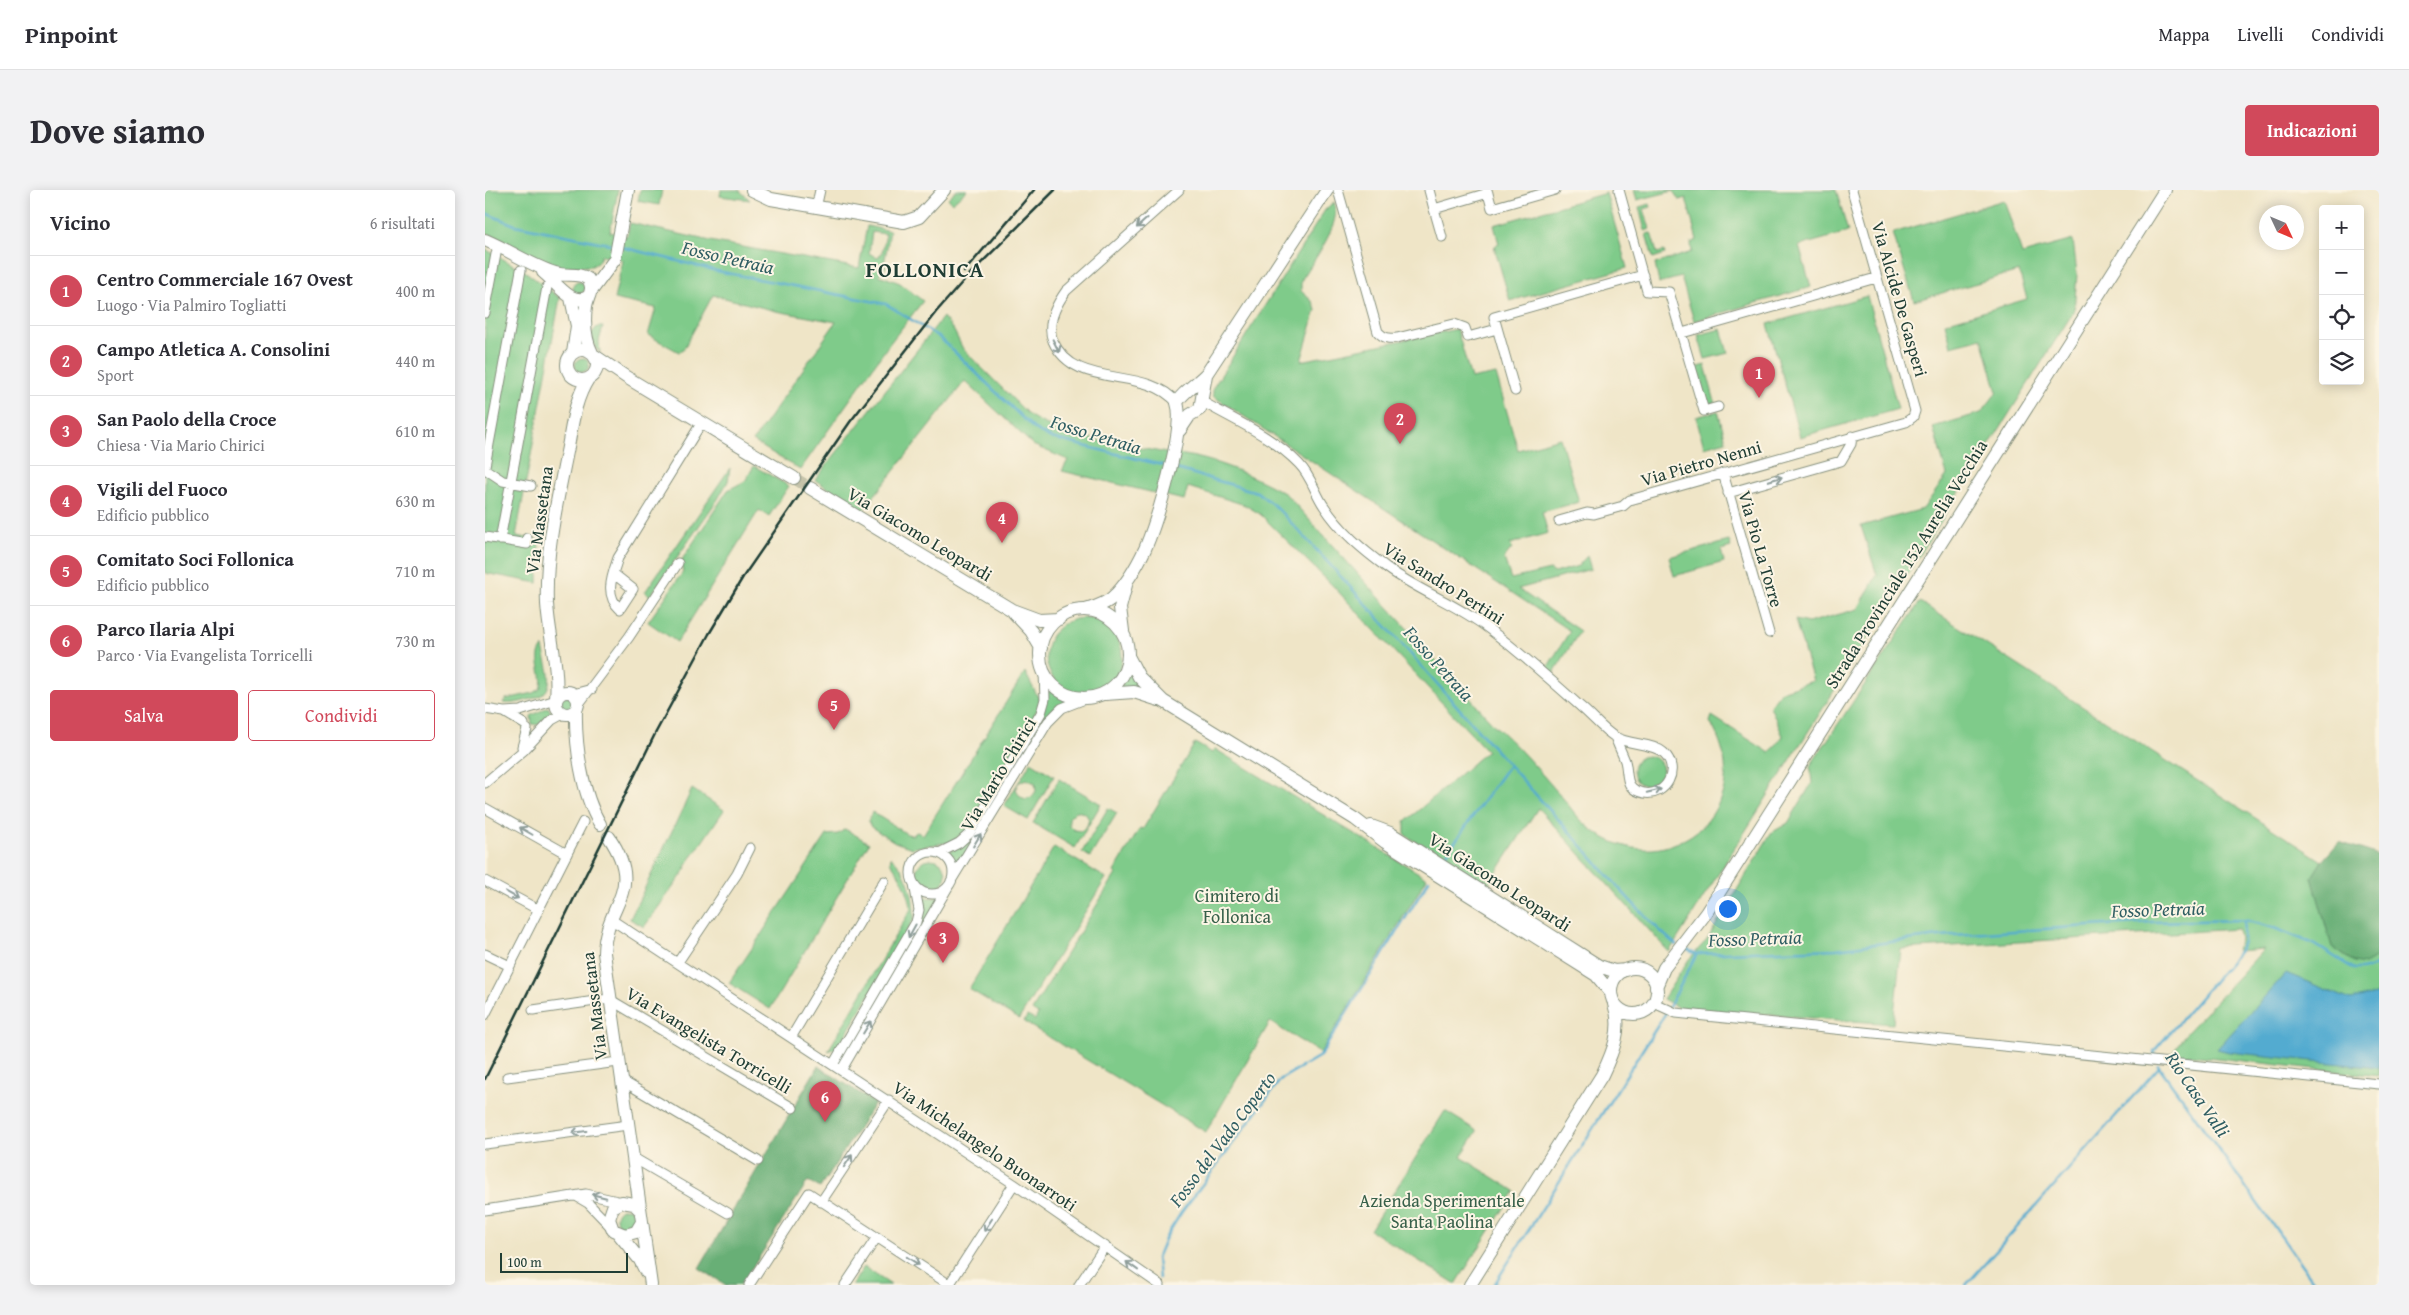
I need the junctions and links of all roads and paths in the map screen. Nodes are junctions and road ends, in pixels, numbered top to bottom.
1 (628, 190) edge
2 (751, 190) edge
3 (820, 190) edge
4 (944, 190) edge
5 (1179, 190) edge
6 (1327, 190) edge
7 (1337, 190) edge
8 (1429, 190) edge
9 (1555, 190) edge
10 (1619, 190) edge
11 (1852, 190) edge
12 (2165, 190) edge
13 (1487, 192) edge
14 (816, 208) junction
15 (1434, 209) junction
16 (1442, 237) dead end
17 (485, 240) edge
18 (496, 254) dead end
19 (614, 255) junction
20 (538, 267) junction
21 (521, 270) dead end
22 (1643, 274) junction
23 (579, 276) junction
24 (1876, 278) junction
25 (547, 287) dead end
26 (590, 293) junction
27 (569, 295) junction
28 (485, 314) edge
29 (1497, 328) junction
30 (1682, 333) junction
31 (573, 353) junction
32 (593, 355) junction
33 (1207, 373) junction
34 (571, 376) junction
35 (626, 377) junction
36 (589, 378) junction
37 (1515, 391) dead end
38 (576, 405) junction
39 (1191, 407) junction
40 (1718, 407) dead end
41 (1913, 417) joint
42 (702, 422) junction
43 (1852, 436) junction
44 (485, 468) edge
45 (1723, 473) junction
46 (794, 478) tunnel mouth
47 (511, 482) junction
48 (531, 486) dead end
49 (810, 488) tunnel mouth
50 (1728, 493) junction
51 (1559, 521) dead end
52 (485, 537) edge
53 (527, 538) dead end
54 (501, 540) junction
55 (678, 563) dead end
56 (614, 574) dead end
57 (1128, 579) junction
58 (1012, 610) junction
59 (1085, 610) junction
60 (1059, 619) junction
61 (1123, 633) junction
62 (1769, 633) dead end
63 (1041, 648) junction
64 (1129, 656) junction
65 (557, 671) junction
66 (1044, 672) junction
67 (1103, 694) junction
68 (1085, 699) junction
69 (556, 700) junction
70 (1163, 701) junction
71 (571, 705) junction
72 (485, 709) edge
73 (529, 709) junction
74 (505, 712) junction
75 (526, 726) junction
76 (541, 731) junction
77 (1615, 737) junction
78 (518, 755) junction
79 (485, 783) edge
80 (485, 808) edge
81 (1355, 819) junction
82 (583, 822) dead end
83 (600, 824) dead end
84 (609, 836) dead end
85 (750, 848) dead end
86 (939, 853) junction
87 (567, 854) junction
88 (485, 880) edge
89 (884, 881) dead end
90 (914, 884) junction
91 (950, 884) junction
92 (539, 910) junction
93 (612, 920) junction
94 (485, 954) edge
95 (1674, 956) junction
96 (679, 962) junction
97 (510, 966) junction
98 (1640, 969) junction
99 (1626, 970) junction
100 (1656, 987) junction
101 (609, 999) junction
102 (1613, 999) junction
103 (1657, 1004) junction
104 (533, 1010) dead end
105 (1644, 1012) junction
106 (485, 1015) edge
107 (792, 1036) junction
108 (1614, 1047) junction
109 (619, 1062) junction
110 (833, 1064) junction
111 (842, 1069) junction
112 (507, 1077) dead end
113 (621, 1080) junction
114 (2379, 1084) edge
115 (889, 1100) junction
116 (793, 1108) dead end
117 (628, 1125) junction
118 (485, 1144) edge
119 (632, 1157) junction
120 (759, 1161) dead end
121 (635, 1179) junction
122 (1014, 1184) junction
123 (576, 1196) junction
124 (622, 1202) junction
125 (821, 1202) junction
126 (485, 1210) edge
127 (728, 1213) dead end
128 (641, 1216) junction
129 (615, 1230) junction
130 (877, 1237) junction
131 (1105, 1246) junction
132 (651, 1283) edge
133 (749, 1285) edge
134 (845, 1285) edge
135 (949, 1285) edge
136 (1079, 1285) edge
137 (1160, 1285) edge
138 (1470, 1285) edge

1 - 19 main road
2 - 14 main road
3 - 14 street
4 - 14 main road
5 -> 39 street
6 - 33 main road
7 - 29 street
8 - 15 street
9 - 13 street
10 - 22 street
11 - 24 street, Via Alcide De Gasperi
12 - 95 main road, Strada Provinciale 152 Aurelia Vecchia
13 - 15 street
15 - 16 street
17 - 20 main road
18 - 28 street
19 - 23 main road
19 - 26 main road
20 - 23 main road
20 - 27 main road
21 - 44 street
22 - 29 street
22 - 30 street
23 - 26 main road
23 - 27 main road
24 - 30 street
24 - 41 street, Via Alcide De Gasperi
25 - 47 street
26 - 27 main road
26 - 32 main road
27 - 31 main road
29 - 37 street
30 - 40 street
31 - 32 main road
31 - 34 main road
32 - 35 main road
32 - 36 main road
33 - 39 main road
33 - 39 main road
34 - 36 main road
34 - 38 main road, Via Massetana
35 - 36 main road
35 - 42 main road
36 - 38 main road, Via Massetana
38 - 65 main road, Via Massetana
39 - 57 main road
39 - 77 street, Via Sandro Pertini
41 - 43 street, Via Pietro Nenni
42 - 46 main road
42 - 56 street
43 - 45 street, Via Pietro Nenni
50 -> 43 street, Via Pietro Nenni
44 - 47 street
45 - 50 street, Via Pio La Torre
45 - 51 street, Via Pietro Nenni
47 - 48 street
47 - 54 street
49 - 58 main road, Via Giacomo Leopardi
50 - 62 street, Via Pio La Torre
52 - 54 street
53 - 54 street
55 - 71 street
57 - 59 main road, Via Giacomo Leopardi
57 - 61 main road, Via Giacomo Leopardi
58 - 60 main road, Via Giacomo Leopardi
58 - 63 main road, Via Giacomo Leopardi
59 - 60 main road, Via Giacomo Leopardi
59 - 61 main road
60 - 63 main road
61 - 64 main road, Via Giacomo Leopardi
63 - 66 main road, Via Giacomo Leopardi
64 - 67 main road, Via Giacomo Leopardi
64 - 70 main road, Via Giacomo Leopardi
65 - 69 main road, Via Massetana
65 - 71 main road, Via Massetana
66 - 68 main road
66 - 86 street, Via Mario Chirici
67 - 68 main road, Via Giacomo Leopardi
67 - 70 main road, Via Giacomo Leopardi
91 -> 68 street, Via Mario Chirici
69 - 71 main road
69 - 73 street
70 - 81 main road, Via Giacomo Leopardi
71 - 76 street
71 - 83 main road, Via Massetana
72 - 74 street
73 - 74 street
73 - 75 street
74 - 75 street
75 - 76 street
75 - 78 street
76 - 78 street
77 -> 77 street, Via Sandro Pertini
78 - 79 street
87 -> 80 street
81 - 99 main road, Via Giacomo Leopardi
81 - 102 main road, Via Giacomo Leopardi
82 - 87 street
84 - 93 main road, Via Massetana
85 - 96 street
86 - 90 street, Via Mario Chirici
86 - 91 street
87 - 92 street
88 -> 92 street
89 - 107 street
90 - 91 street
90 -> 110 street, Via Mario Chirici
111 -> 91 street, Via Mario Chirici
92 - 97 street
93 - 96 street, Via Michelangelo Buonarroti
93 - 101 main road, Via Massetana
94 - 97 street
95 - 98 main road, Strada Provinciale 152 Aurelia Vecchia
95 - 100 main road, Strada Provinciale 152 Aurelia Vecchia
96 - 107 street, Via Michelangelo Buonarroti
97 - 106 street
98 - 99 main road, Strada Provinciale 152 Aurelia Vecchia
98 - 100 main road
99 - 102 main road
100 - 103 main road, Strada Provinciale 152 Aurelia Vecchia
101 - 104 street
101 - 109 main road, Via Massetana
101 - 116 street, Via Evangelista Torricelli
102 - 105 main road
102 - 108 main road
103 - 105 main road
103 - 114 street
105 - 108 main road
107 - 110 street, Via Michelangelo Buonarroti
108 - 138 main road
109 - 112 street
109 - 113 main road, Via Massetana
110 - 111 street, Via Michelangelo Buonarroti
111 - 115 street, Via Michelangelo Buonarroti
113 - 117 main road, Via Massetana
113 - 120 street
115 - 122 street, Via Michelangelo Buonarroti
125 -> 115 street
117 -> 118 street
117 - 119 main road, Via Massetana
119 - 121 main road, Via Massetana
119 - 127 street
121 - 124 main road
121 - 128 main road, Via Massetana
122 - 131 street, Via Michelangelo Buonarroti
122 -> 135 street
124 -> 123 street
123 - 126 street
123 - 129 street
124 - 128 main road
124 - 129 main road
125 - 130 street
125 - 133 street
128 - 129 main road
128 - 132 main road, Via Massetana
129 - 132 main road, Via Massetana
130 - 134 street
130 -> 135 street
131 - 136 street
137 -> 131 street, Via Michelangelo Buonarroti

